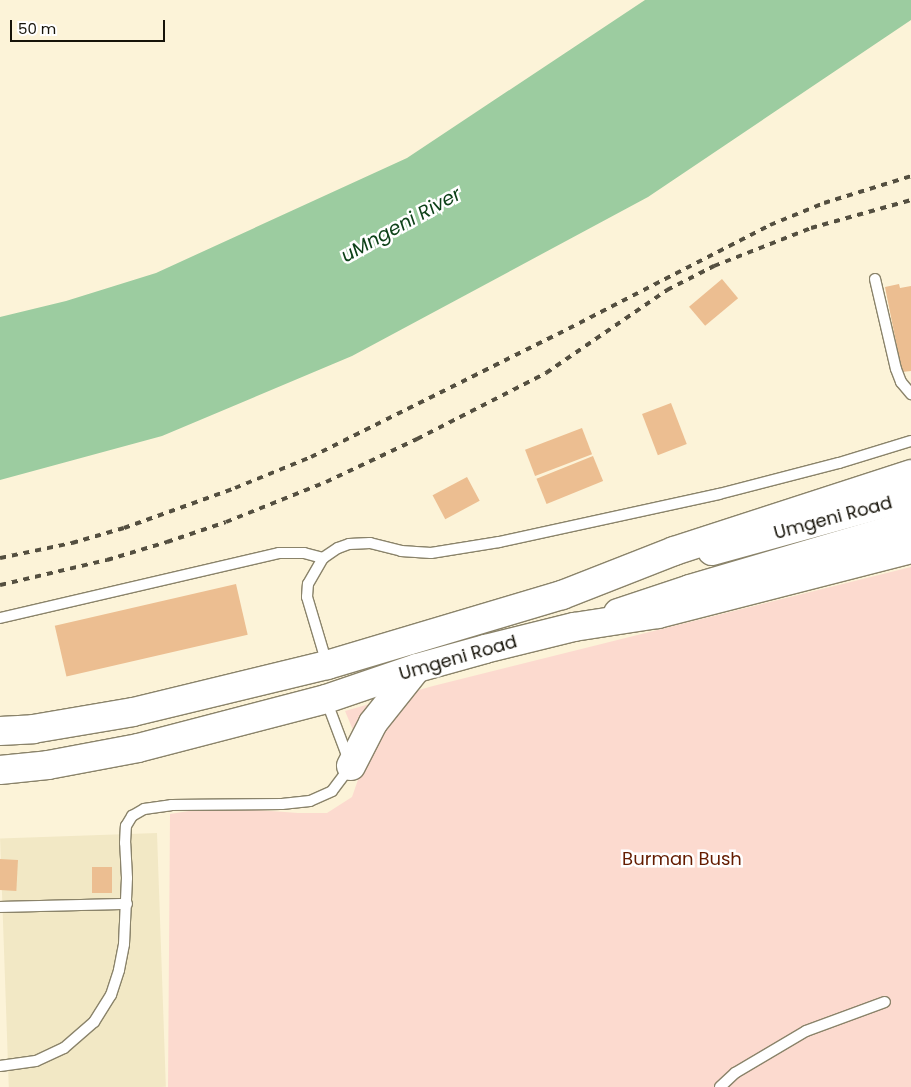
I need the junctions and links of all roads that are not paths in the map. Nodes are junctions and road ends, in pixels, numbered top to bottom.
1 (875, 279) dead end
2 (911, 394) edge
3 (911, 441) edge
4 (911, 474) edge
5 (911, 496) edge
6 (911, 524) edge
7 (911, 549) edge
8 (323, 558) junction
9 (562, 595) junction
10 (0, 618) edge
11 (574, 627) junction
12 (327, 665) junction
13 (417, 668) junction
14 (326, 699) junction
15 (0, 731) edge
16 (351, 766) junction
17 (0, 770) edge
18 (127, 904) junction
19 (0, 907) edge
20 (886, 1002) dead end
21 (0, 1066) edge
22 (720, 1087) edge

1 - 2 lane
3 - 8 lane
4 - 9 main road
5 - 9 main road, Umgeni Road
6 - 11 main road, Umgeni Road
7 - 11 main road
8 - 10 lane
8 - 12 lane
9 - 12 main road, Umgeni Road
11 - 13 main road, Umgeni Road
12 - 15 main road, Umgeni Road
13 - 14 main road, Umgeni Road
13 - 16 main road
14 - 16 lane
14 - 17 main road, Umgeni Road
16 - 18 lane
18 - 19 lane
18 - 21 lane
20 - 22 lane

